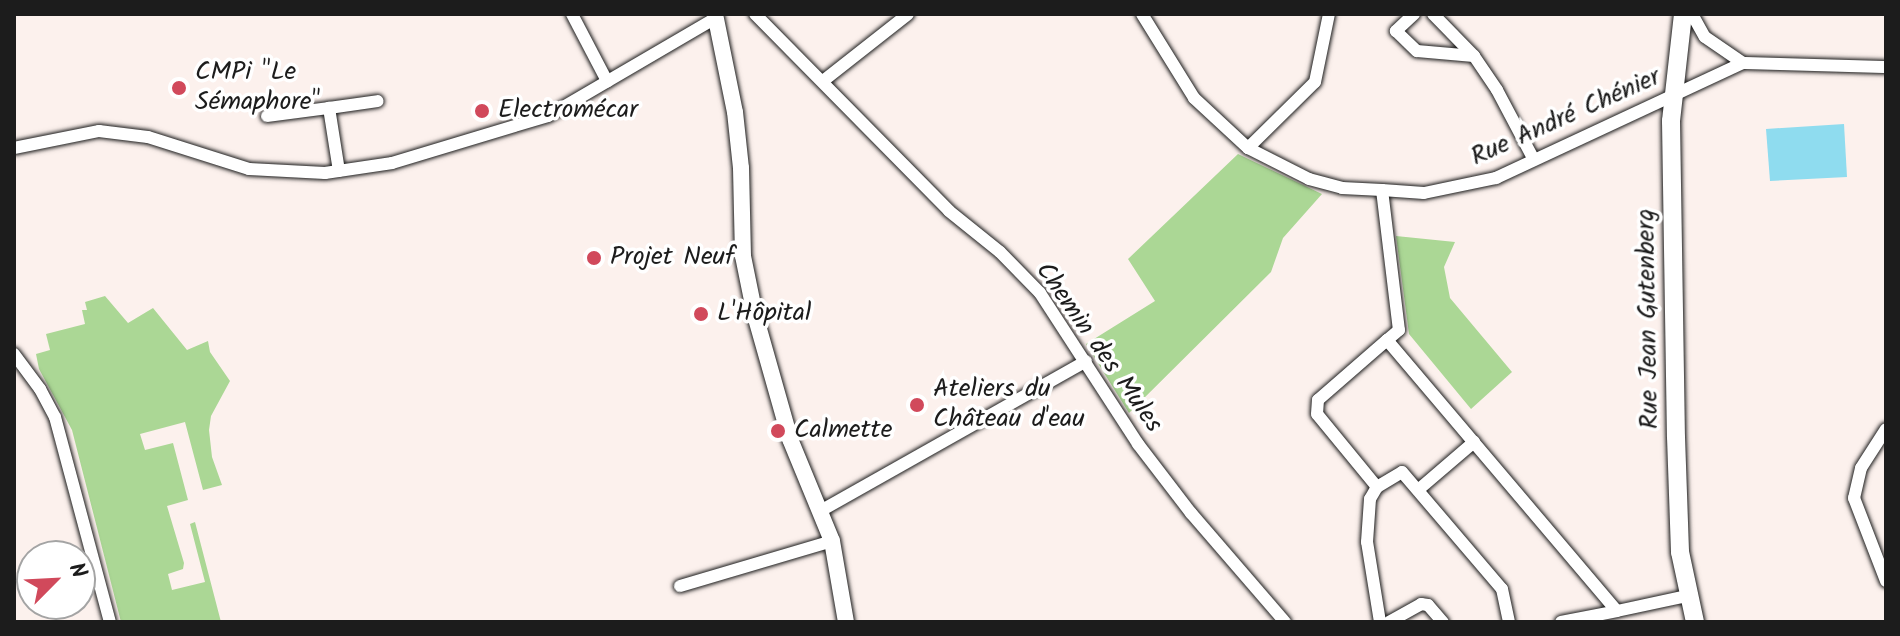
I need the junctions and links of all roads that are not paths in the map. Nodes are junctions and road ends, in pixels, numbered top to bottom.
1 (572, 14) edge
2 (755, 14) edge
3 (908, 14) edge
4 (1142, 14) edge
5 (1329, 14) edge
6 (1414, 14) edge
7 (1433, 14) edge
8 (1683, 14) edge
9 (1692, 14) edge
10 (716, 16) edge
11 (1474, 56) junction
12 (1743, 63) junction
13 (1886, 67) edge
14 (607, 81) junction
15 (823, 81) junction
16 (1675, 94) junction
17 (378, 101) dead end
18 (329, 108) junction
19 (267, 116) dead end
20 (14, 148) edge
21 (1248, 148) junction
22 (1534, 160) junction
23 (339, 171) junction
24 (1382, 190) junction
25 (1387, 340) junction
26 (14, 354) edge
27 (1086, 361) junction
28 (1886, 429) edge
29 (1474, 442) junction
30 (1377, 487) junction
31 (1418, 490) junction
32 (822, 510) junction
33 (832, 541) junction
34 (1886, 581) edge
35 (680, 586) dead end
36 (1687, 596) junction
37 (1611, 615) edge
38 (110, 622) edge
39 (846, 622) edge
40 (1285, 622) edge
41 (1380, 622) edge
42 (1389, 622) edge
43 (1443, 622) edge
44 (1509, 622) edge
45 (1561, 622) edge
46 (1695, 622) edge

1 - 14 street
2 - 15 street, Chemin des Mules
3 - 15 street
4 - 21 street, Rue André Chénier
5 - 21 street
6 - 11 street
7 - 11 street
8 - 16 main road, Rue Jean Gutenberg
9 - 12 street
10 - 14 street
10 - 32 street
11 - 22 street
12 - 13 street, Rue André Chénier
12 - 16 street, Rue André Chénier
14 - 23 street
15 - 27 street, Chemin des Mules
16 - 22 street, Rue André Chénier
16 - 36 main road, Rue Jean Gutenberg
17 - 18 street
18 - 19 street
18 - 23 street
20 - 23 street
21 - 24 street, Rue André Chénier
22 - 24 street, Rue André Chénier
24 - 25 street
25 - 29 street
25 - 30 street
26 - 38 street
27 - 32 street
27 - 40 street, Chemin des Mules
28 - 34 street
29 - 31 street
29 - 37 street
30 - 31 street
30 - 41 street
31 - 44 street
32 - 33 street
33 - 35 street
33 - 39 street
36 - 37 street
36 - 46 main road, Rue Jean Gutenberg
37 - 45 street
42 - 43 street

